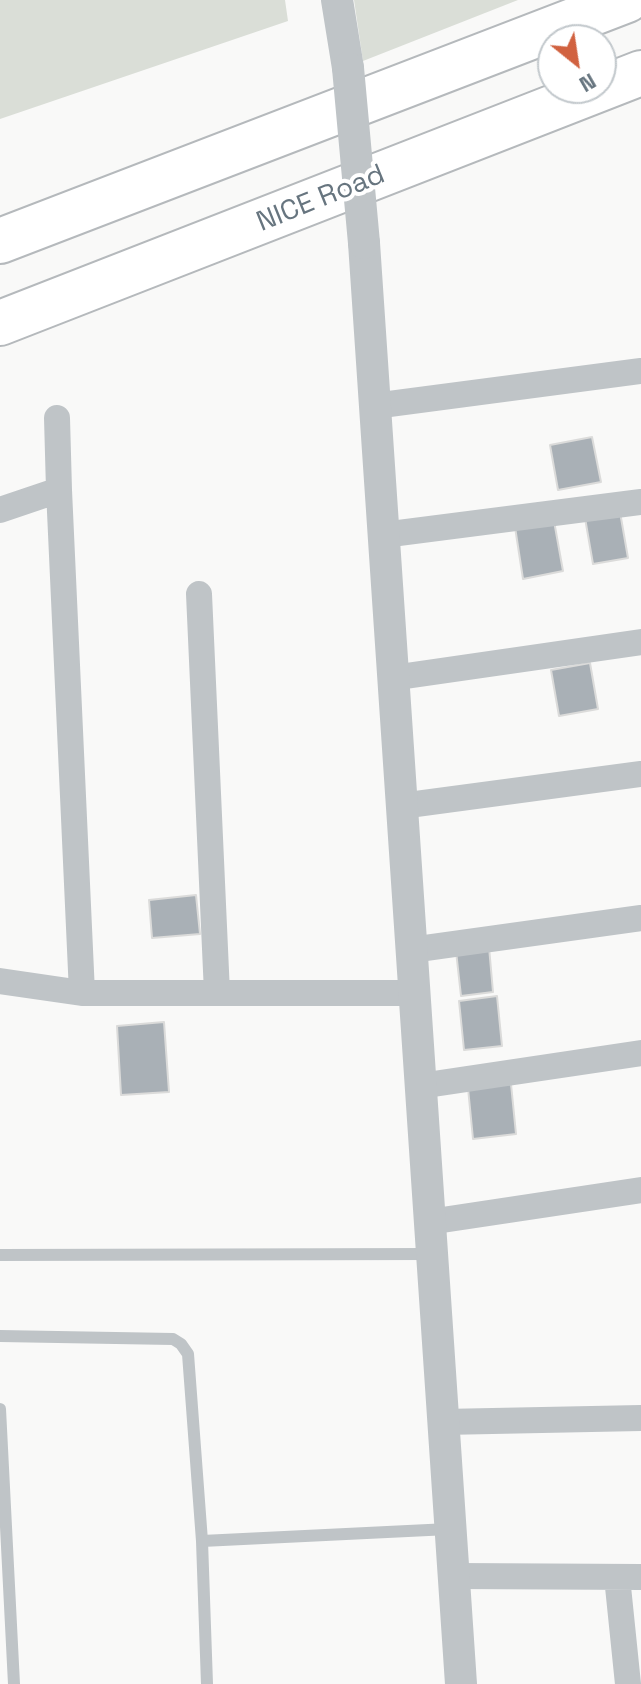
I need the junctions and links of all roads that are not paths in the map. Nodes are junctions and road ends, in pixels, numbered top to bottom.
1 (337, 0) edge
2 (627, 0) edge
3 (641, 73) edge
4 (0, 241) edge
5 (0, 323) edge
6 (641, 371) edge
7 (374, 406) junction
8 (57, 418) dead end
9 (59, 490) junction
10 (641, 502) edge
11 (0, 510) edge
12 (383, 535) junction
13 (199, 594) dead end
14 (641, 642) edge
15 (392, 678) junction
16 (641, 774) edge
17 (401, 806) junction
18 (641, 918) edge
19 (411, 950) junction
20 (0, 981) edge
21 (82, 993) junction
22 (217, 993) junction
23 (413, 993) junction
24 (641, 1053) edge
25 (420, 1086) junction
26 (641, 1190) edge
27 (429, 1222) junction
28 (431, 1254) junction
29 (0, 1255) edge
30 (0, 1336) edge
31 (0, 1409) edge
32 (641, 1418) edge
33 (443, 1422) junction
34 (452, 1528) junction
35 (202, 1541) junction
36 (455, 1576) junction
37 (629, 1577) edge
38 (14, 1684) edge
39 (207, 1684) edge
40 (461, 1684) edge
41 (628, 1684) edge

1 - 7 street, bridge
2 - 4 highway
3 - 5 highway, NICE Road
6 - 7 street
7 - 12 street
8 - 9 street
9 - 11 street
9 - 21 street
10 - 12 street
12 - 15 street
13 - 22 street
14 - 15 street
15 - 17 street
16 - 17 street
17 - 19 street
18 - 19 street
19 - 23 street
20 - 21 street
21 - 22 street
22 - 23 street
23 - 25 street
24 - 25 street
25 - 27 street
26 - 27 street
27 - 28 street
28 - 29 lane
28 - 33 street
30 - 35 lane
31 - 38 lane
32 - 33 street
33 - 34 street
34 - 35 lane
34 - 36 street
35 - 39 lane
36 - 37 street
36 - 40 street
37 - 41 street

